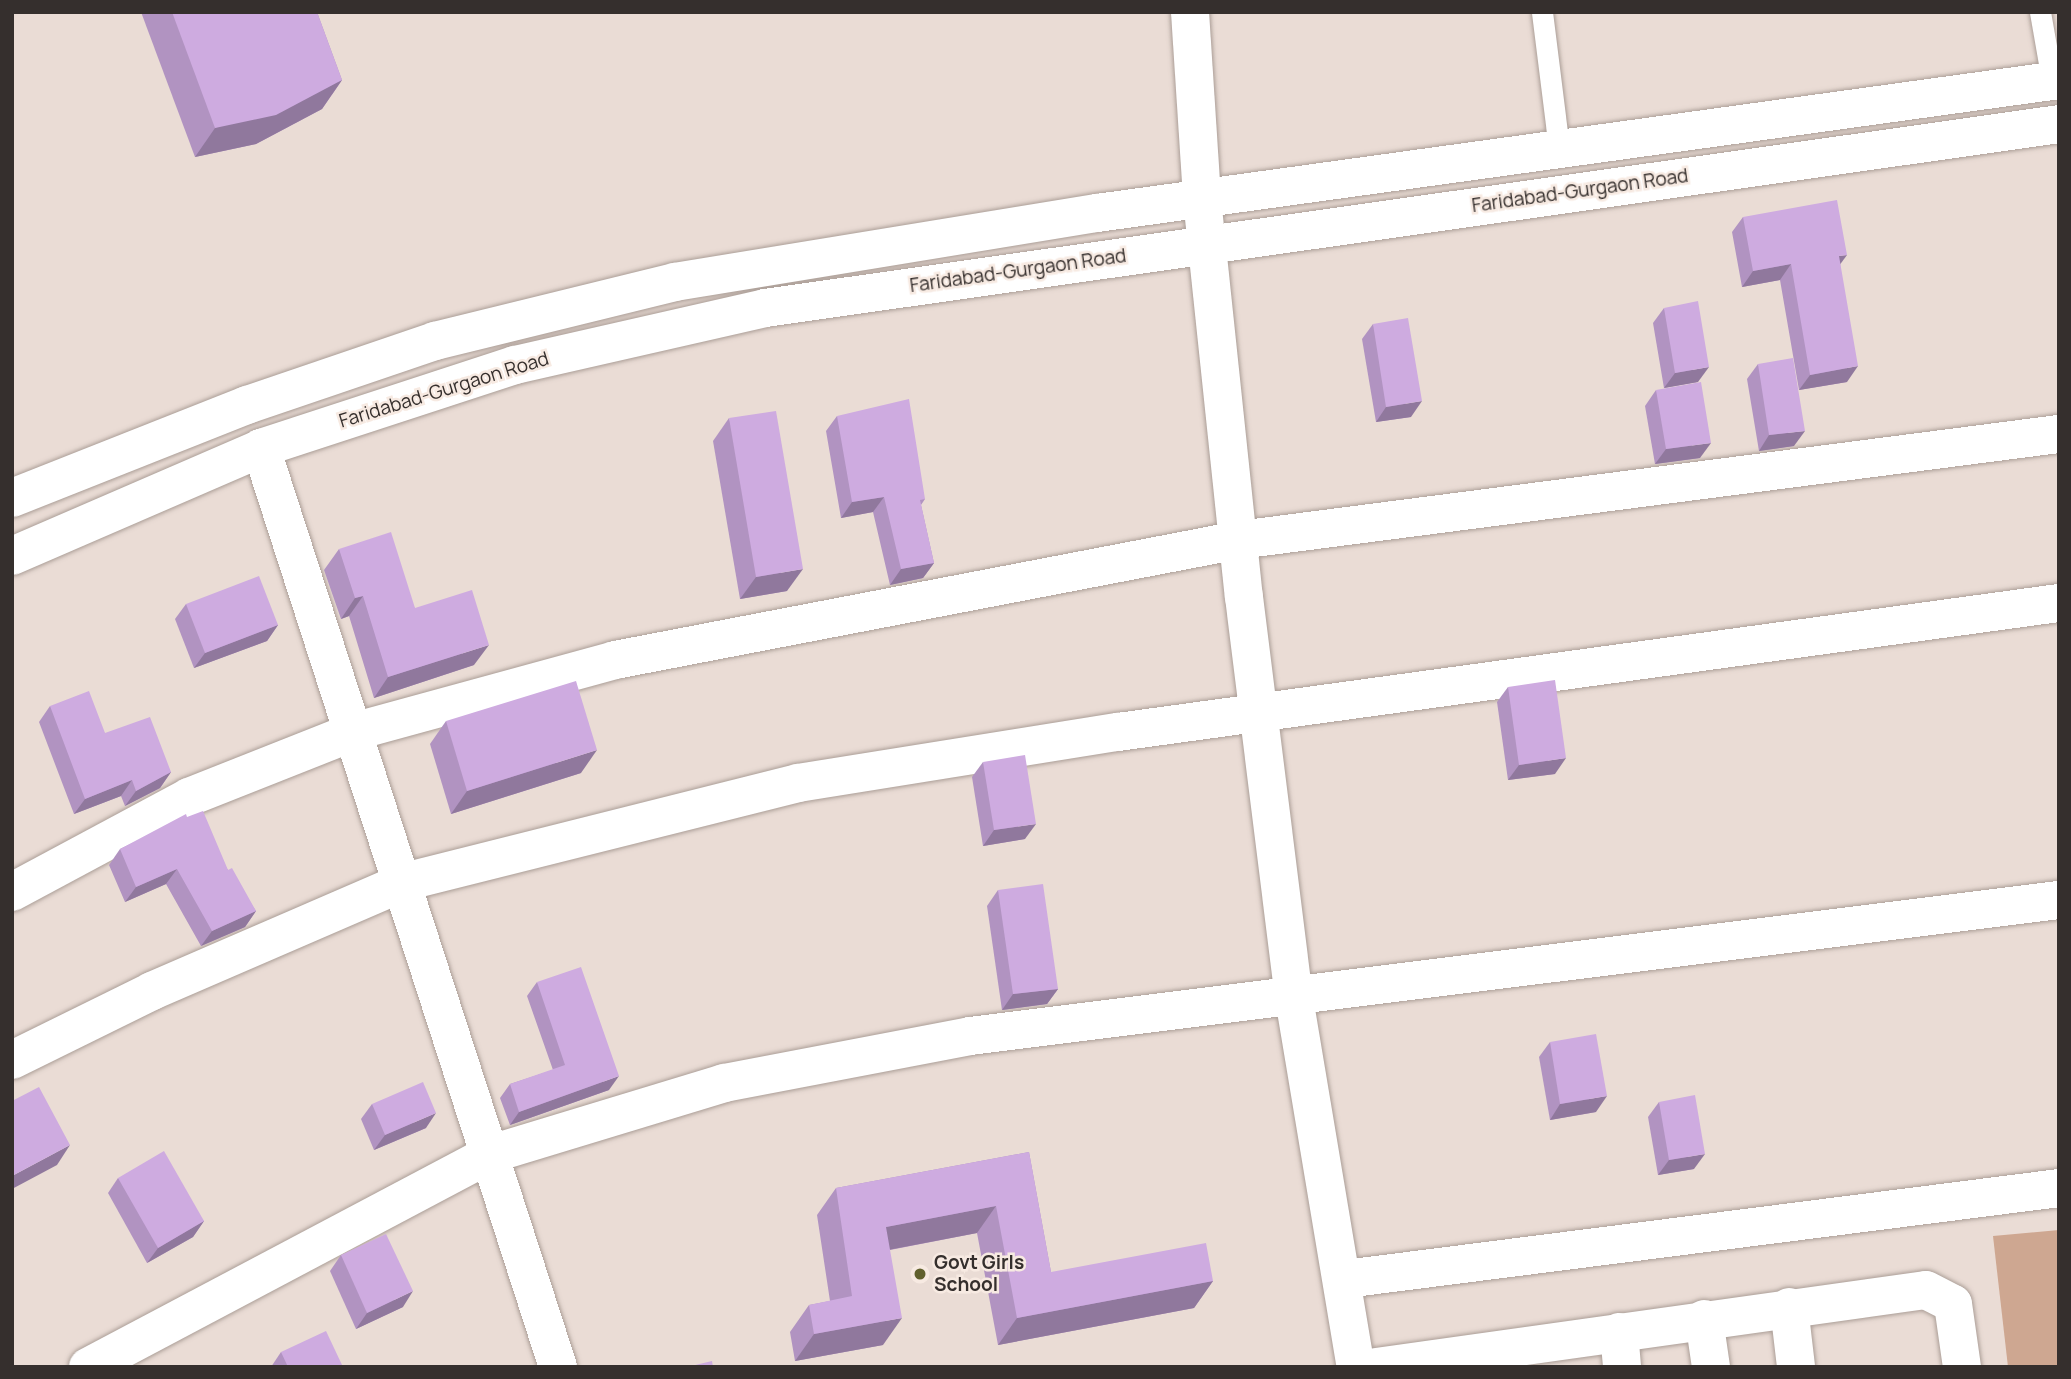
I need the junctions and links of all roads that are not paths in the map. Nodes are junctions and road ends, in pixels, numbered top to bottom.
1 (1190, 12) edge
2 (1542, 12) edge
3 (2041, 22) edge
4 (2055, 81) edge
5 (2059, 124) edge
6 (1559, 149) junction
7 (1202, 199) junction
8 (1208, 243) junction
9 (2059, 434) edge
10 (261, 448) junction
11 (12, 498) edge
12 (1239, 540) junction
13 (12, 556) edge
14 (2059, 603) edge
15 (1261, 713) junction
16 (356, 731) junction
17 (404, 882) junction
18 (12, 892) edge
19 (2059, 900) edge
20 (1294, 998) junction
21 (12, 1060) edge
22 (491, 1154) junction
23 (2059, 1188) edge
24 (1345, 1279) junction
25 (1789, 1307) junction
26 (1703, 1319) junction
27 (1621, 1349) edge
28 (1529, 1356) edge
29 (88, 1367) edge
30 (558, 1367) edge
31 (1356, 1367) edge
32 (1376, 1367) edge
33 (1711, 1367) edge
34 (1796, 1367) edge
35 (1962, 1367) edge

1 - 7 street
2 - 6 lane
3 - 4 lane
4 - 6 street
5 - 8 street, Faridabad-Gurgaon Road
6 - 7 street
7 - 8 street
7 - 11 street
8 - 10 street, Faridabad-Gurgaon Road
8 - 12 street
9 - 12 street
10 - 13 street, Faridabad-Gurgaon Road
10 - 16 street
12 - 15 street
12 - 16 street
14 - 15 street
15 - 17 street
15 - 20 street
16 - 17 street
16 - 18 street
17 - 21 street
17 - 22 street
19 - 20 street
20 - 22 street
20 - 24 street
22 - 29 street
22 - 30 street
23 - 24 street
24 - 31 street
25 - 26 street
25 - 34 street
25 - 35 street
26 - 27 street
26 - 33 street
27 - 28 street
28 - 32 street

